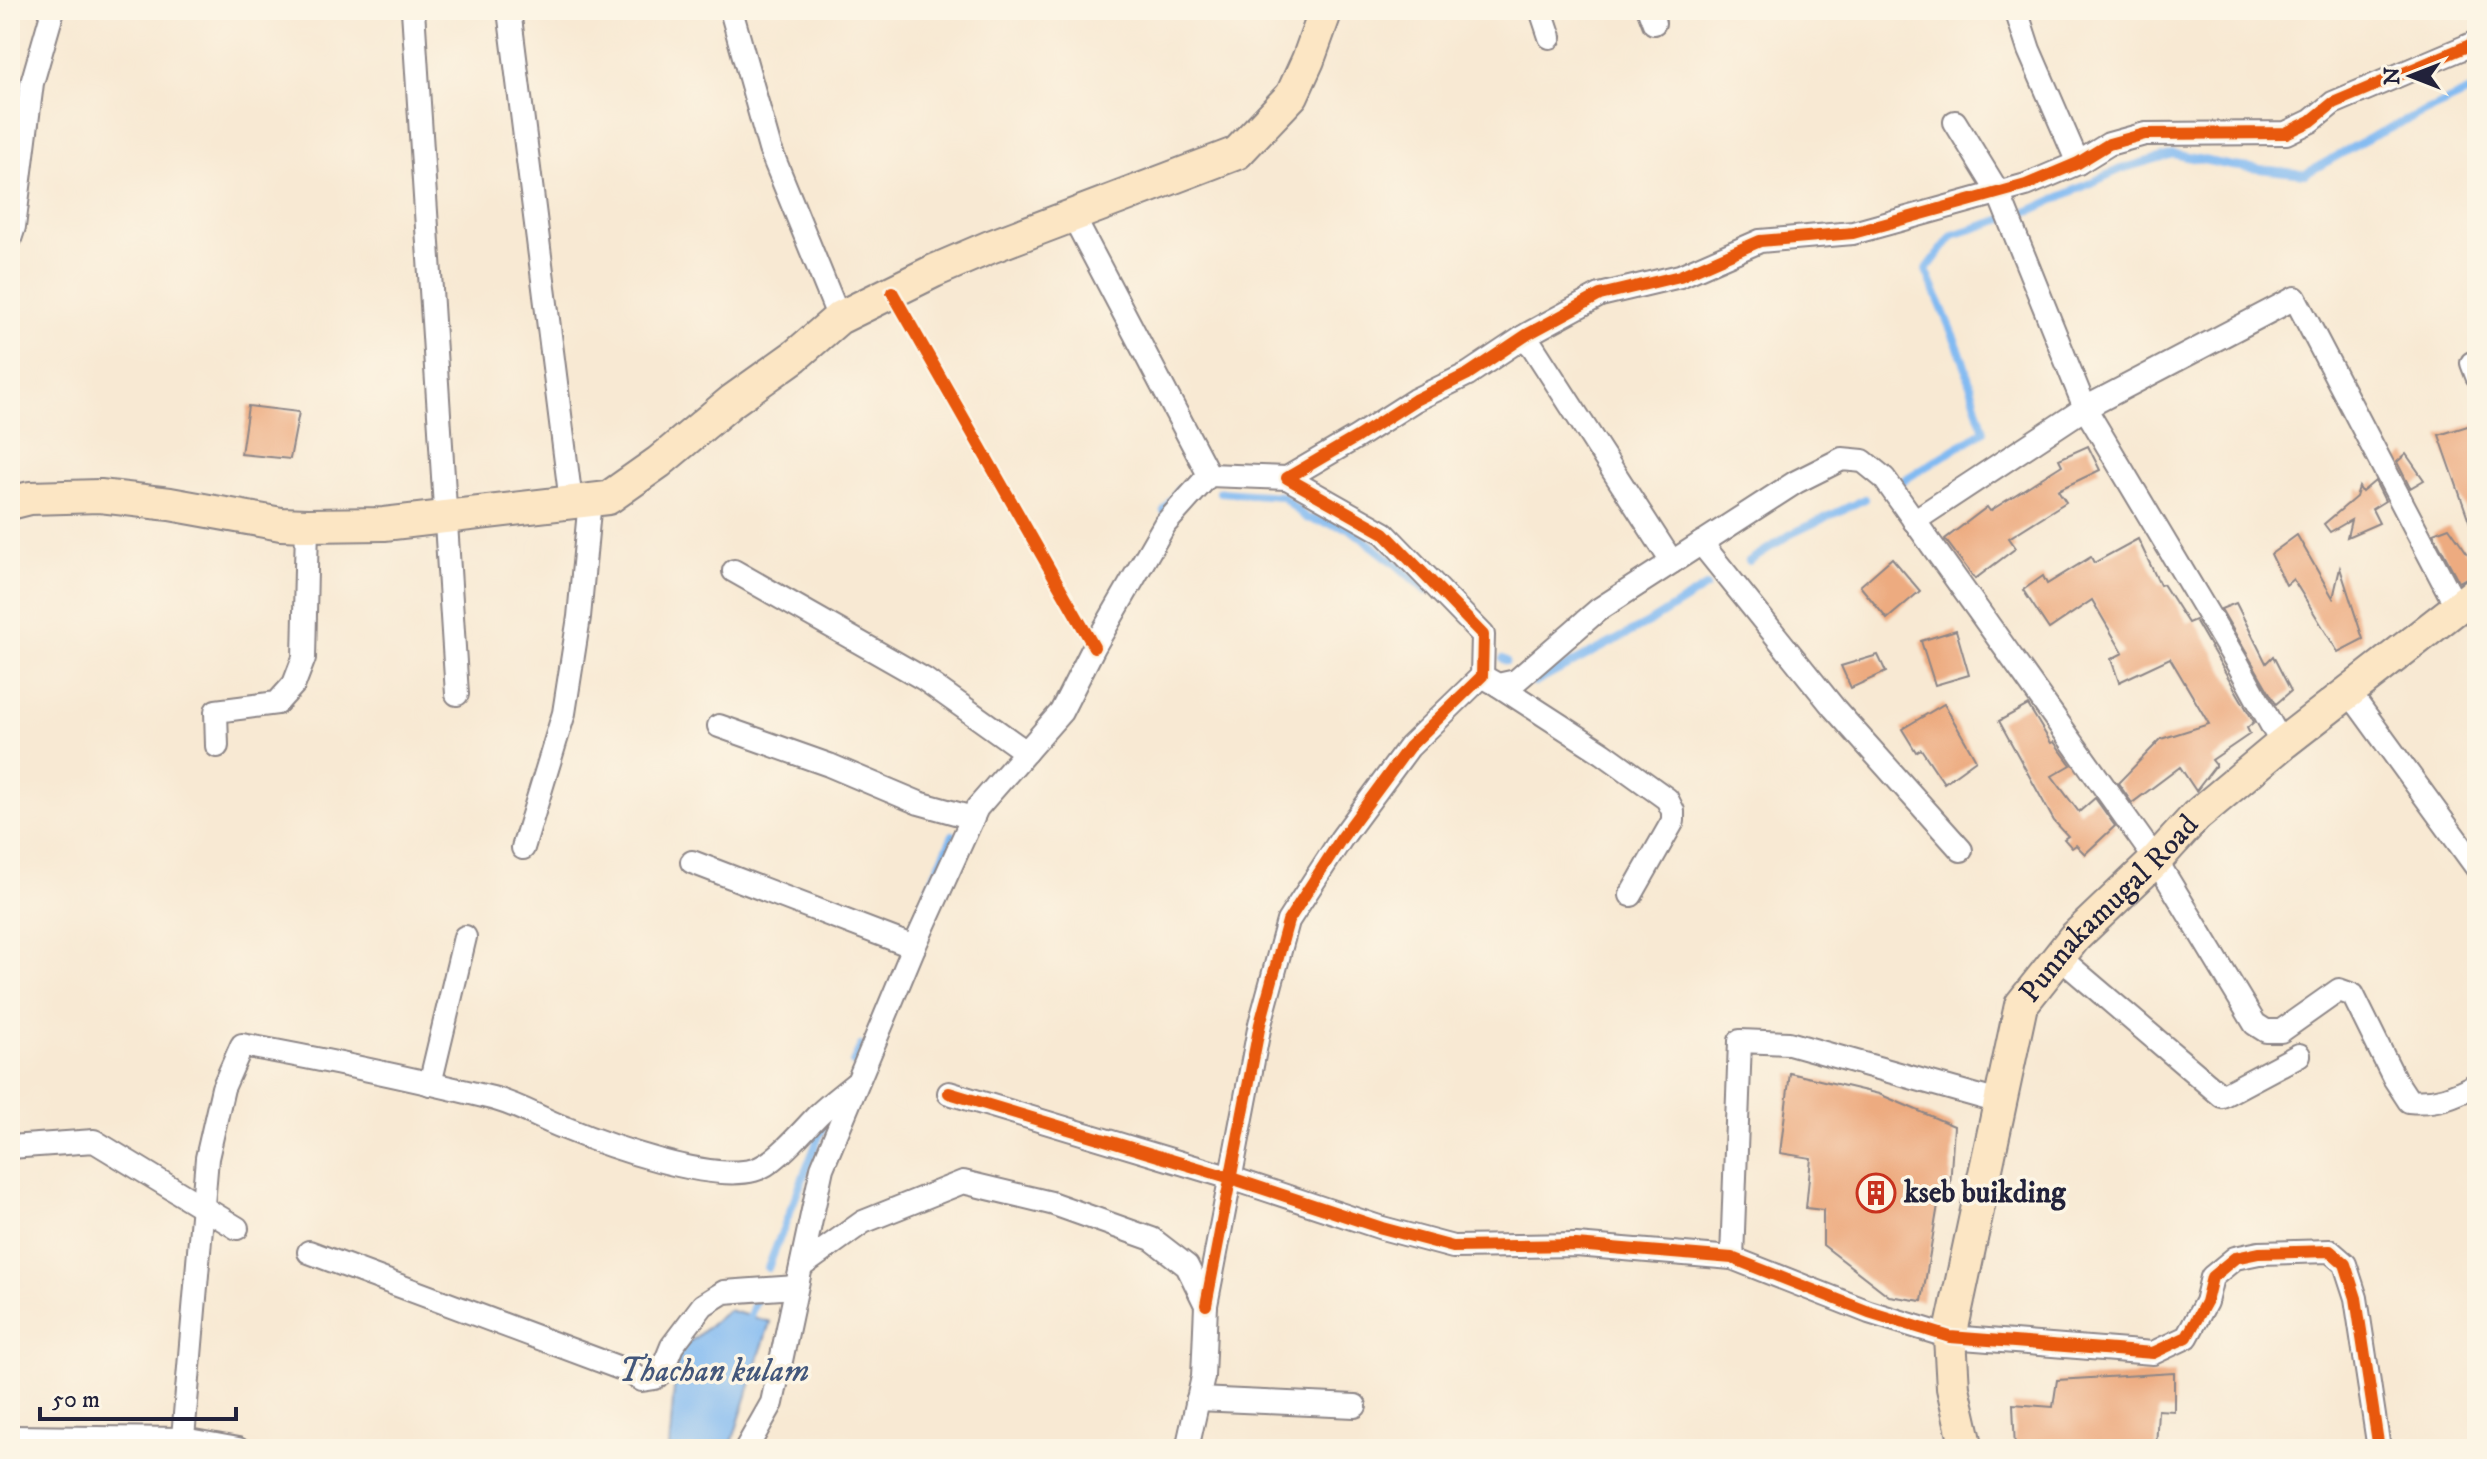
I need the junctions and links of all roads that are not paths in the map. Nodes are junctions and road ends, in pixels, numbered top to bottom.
1 (53, 10) edge
2 (413, 10) edge
3 (509, 10) edge
4 (731, 10) edge
5 (1326, 10) edge
6 (1541, 10) edge
7 (2016, 10) edge
8 (1550, 37) dead end
9 (2477, 42) edge
10 (10, 78) edge
11 (32, 83) junction
12 (1955, 122) dead end
13 (2078, 163) junction
14 (1998, 192) junction
15 (1073, 216) junction
16 (10, 239) edge
17 (839, 318) junction
18 (1523, 337) junction
19 (2085, 408) junction
20 (1209, 475) junction
21 (1287, 478) junction
22 (580, 501) junction
23 (10, 503) edge
24 (447, 518) junction
25 (1914, 521) junction
26 (307, 525) junction
27 (1701, 543) junction
28 (1672, 562) junction
29 (734, 571) dead end
30 (2467, 600) edge
31 (1490, 681) junction
32 (2349, 692) junction
33 (457, 694) dead end
34 (719, 726) dead end
35 (2282, 744) junction
36 (217, 746) dead end
37 (1026, 752) junction
38 (973, 818) junction
39 (523, 848) dead end
40 (1961, 850) dead end
41 (2156, 860) junction
42 (692, 862) dead end
43 (2477, 868) edge
44 (1631, 895) dead end
45 (465, 937) dead end
46 (914, 947) junction
47 (2059, 957) junction
48 (2299, 1055) dead end
49 (860, 1080) junction
50 (430, 1084) junction
51 (2477, 1084) edge
52 (949, 1093) dead end
53 (1999, 1102) junction
54 (10, 1147) edge
55 (1231, 1178) junction
56 (201, 1206) junction
57 (237, 1228) dead end
58 (309, 1252) dead end
59 (1732, 1258) junction
60 (803, 1265) junction
61 (796, 1287) junction
62 (1206, 1305) junction
63 (1950, 1337) junction
64 (1198, 1399) junction
65 (1355, 1406) dead end
66 (10, 1437) edge
67 (182, 1444) edge
68 (238, 1449) edge
69 (746, 1449) edge
70 (1187, 1449) edge
71 (1967, 1449) edge
72 (2379, 1449) edge

1 - 11 street
2 - 24 street
3 - 22 street
4 - 17 street
5 - 15 street
6 - 8 street
7 - 13 street
9 - 13 street
10 - 11 street
11 - 16 street
12 - 14 street
13 - 14 street
14 - 18 street
14 - 19 street
15 - 17 street
15 - 20 street
17 - 22 street
18 - 21 street
18 - 28 street
19 - 25 street
19 - 30 street
19 - 35 street
20 - 21 street
20 - 37 street
21 - 31 street
22 - 24 street
22 - 39 street
23 - 26 street
24 - 26 street
24 - 33 street
25 - 27 street
25 - 41 street
26 - 36 street
27 - 28 street
27 - 40 street
28 - 31 street
29 - 37 street
30 - 32 street, Punnakamugal Road
31 - 44 street
31 - 55 street
32 - 35 street, Punnakamugal Road
32 - 43 street
34 - 38 street
35 - 41 street, Punnakamugal Road
37 - 38 street
38 - 46 street
41 - 47 street, Punnakamugal Road
41 - 51 street
42 - 46 street
45 - 50 street
46 - 49 street
47 - 48 street
47 - 53 street, Punnakamugal Road
49 - 50 street
49 - 60 street
50 - 56 street
52 - 55 street
53 - 59 street
53 - 63 street, Punnakamugal Road
54 - 56 street
55 - 59 street
55 - 62 street
56 - 57 street
56 - 67 street
58 - 61 street
59 - 63 street
60 - 61 street
60 - 62 street
61 - 69 street
62 - 64 street
63 - 71 street, Punnakamugal Road
63 - 72 street
64 - 65 street
64 - 70 street
66 - 67 street
67 - 68 street

